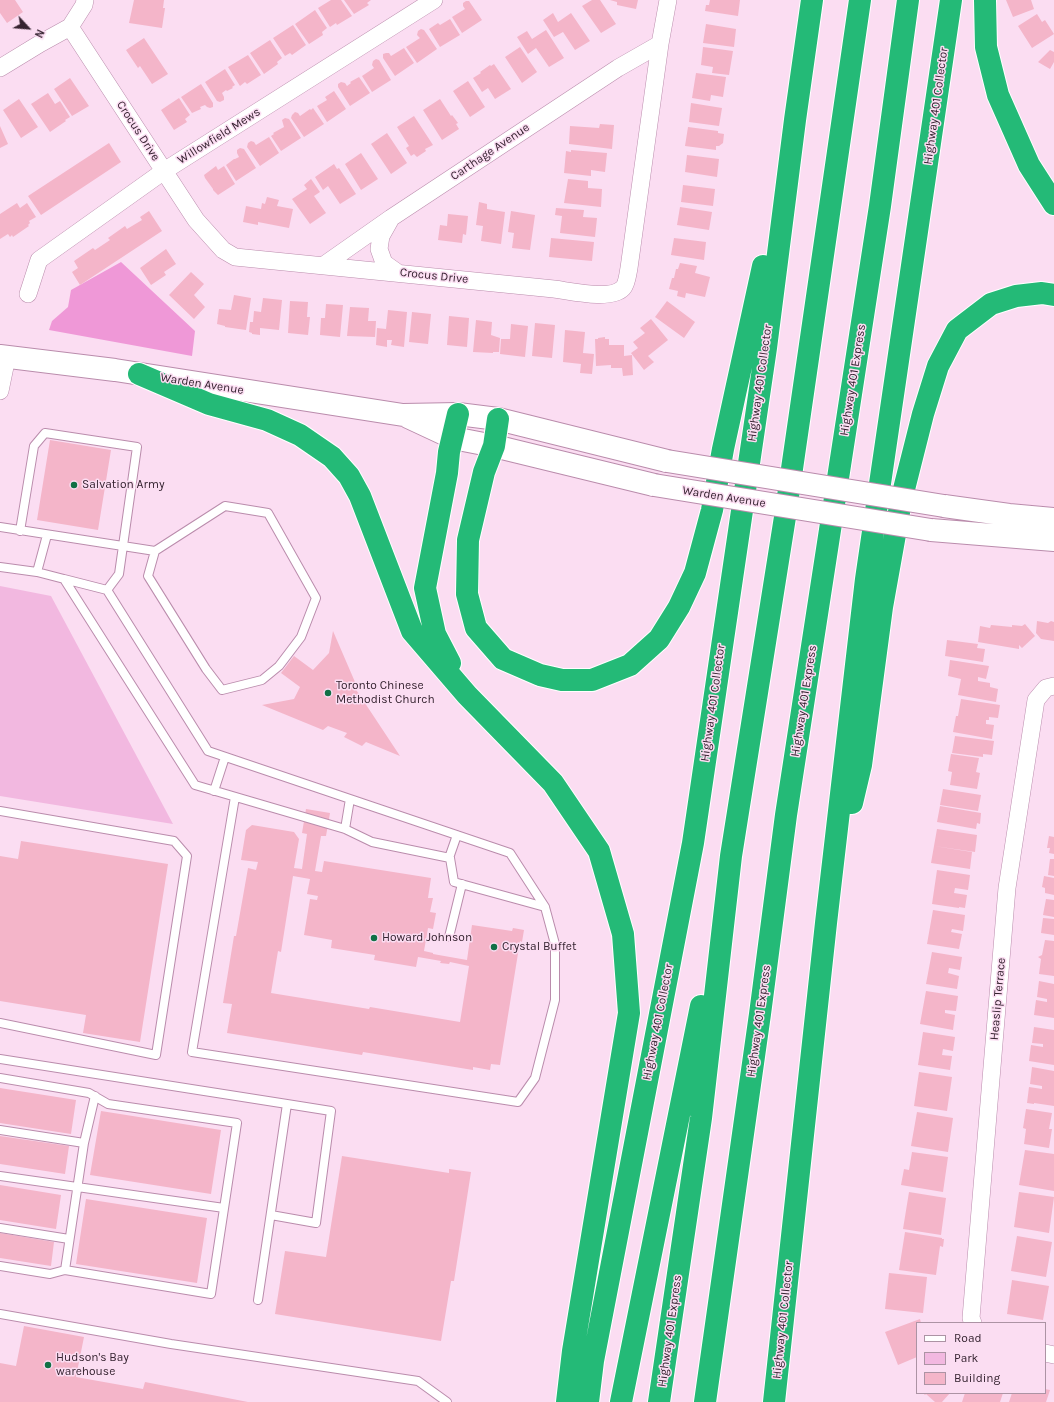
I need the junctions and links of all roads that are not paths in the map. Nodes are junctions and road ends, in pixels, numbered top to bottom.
1 (85, 0) edge
2 (434, 0) edge
3 (668, 0) edge
4 (812, 0) edge
5 (860, 0) edge
6 (908, 0) edge
7 (951, 0) edge
8 (985, 0) edge
9 (70, 27) junction
10 (660, 44) junction
11 (0, 68) edge
12 (795, 120) junction
13 (164, 171) junction
14 (1054, 204) edge
15 (391, 218) junction
16 (324, 265) junction
17 (398, 273) junction
18 (28, 294) dead end
19 (1054, 294) edge
20 (4, 356) edge
21 (139, 374) junction
22 (0, 391) edge
23 (458, 414) junction
24 (403, 415) junction
25 (498, 419) junction
26 (453, 438) junction
27 (494, 446) junction
28 (1054, 519) edge
29 (0, 527) edge
30 (20, 531) junction
31 (47, 535) junction
32 (1054, 540) edge
33 (124, 546) junction
34 (155, 551) junction
35 (0, 567) edge
36 (37, 572) junction
37 (64, 579) junction
38 (108, 590) junction
39 (1054, 686) edge
40 (466, 695) junction
41 (226, 757) junction
42 (214, 791) junction
43 (235, 797) junction
44 (350, 799) junction
45 (0, 811) edge
46 (345, 829) junction
47 (457, 835) junction
48 (731, 856) junction
49 (450, 858) junction
50 (462, 884) junction
51 (545, 907) junction
52 (826, 923) junction
53 (449, 938) dead end
54 (0, 1023) edge
55 (0, 1059) edge
56 (0, 1078) edge
57 (95, 1096) junction
58 (287, 1104) junction
59 (0, 1130) edge
60 (84, 1143) junction
61 (0, 1176) edge
62 (77, 1187) junction
63 (224, 1208) junction
64 (271, 1215) junction
65 (0, 1228) edge
66 (69, 1239) junction
67 (0, 1266) edge
68 (65, 1270) junction
69 (258, 1300) dead end
70 (0, 1314) edge
71 (973, 1322) edge
72 (447, 1402) edge
73 (567, 1402) edge
74 (588, 1402) edge
75 (621, 1402) edge
76 (659, 1402) edge
77 (706, 1402) edge
78 (774, 1402) edge

1 - 9 street
2 - 13 street, Willowfield Mews
3 - 10 street, Crocus Drive
4 - 12 highway, Highway 401 Collector
5 - 48 highway, Highway 401 Express
6 - 77 highway, Highway 401 Express
7 - 52 highway, Highway 401 Collector
8 - 14 highway
9 - 11 street
9 - 13 street, Crocus Drive
10 - 15 street, Carthage Avenue
10 - 17 street, Crocus Drive
12 - 27 highway
12 - 74 highway, Highway 401 Collector
13 - 16 street, Crocus Drive
13 - 18 street, Willowfield Mews
15 - 16 street, Carthage Avenue
15 - 17 street
16 - 17 street, Crocus Drive
19 - 52 highway
20 - 21 main road, Warden Avenue
20 - 22 street
21 - 24 main road, Warden Avenue
21 - 40 highway
23 - 24 main road, Warden Avenue
23 - 25 main road, Warden Avenue
23 - 26 highway
24 - 26 main road, Warden Avenue
25 - 27 highway
25 - 28 main road, Warden Avenue, bridge
26 - 27 main road, Warden Avenue
26 - 40 highway
27 - 32 main road, Warden Avenue, bridge
29 - 30 lane
30 - 31 lane
30 - 33 lane
31 - 33 lane
31 - 36 lane
33 - 34 lane
33 - 38 lane
34 - 34 lane
35 - 36 lane
36 - 37 lane
37 - 38 lane
37 - 42 lane
38 - 41 lane
39 - 71 street, Heaslip Terrace
40 - 73 highway
41 - 42 lane
41 - 44 lane
42 - 43 lane
43 - 46 lane
43 - 51 lane
44 - 46 lane
44 - 47 lane
45 - 54 lane
46 - 49 lane
47 - 49 lane
47 - 51 lane
48 - 75 highway
48 - 76 highway, Highway 401 Express
49 - 50 lane
50 - 51 lane
50 - 53 lane
52 - 78 highway, Highway 401 Collector
55 - 58 lane
56 - 57 lane
57 - 60 lane
57 - 63 lane
58 - 64 lane
58 - 64 lane
59 - 60 lane
60 - 62 lane
61 - 62 lane
62 - 63 lane
62 - 66 lane
63 - 68 lane
64 - 69 lane
65 - 66 lane
66 - 68 lane
67 - 68 lane
70 - 72 lane

